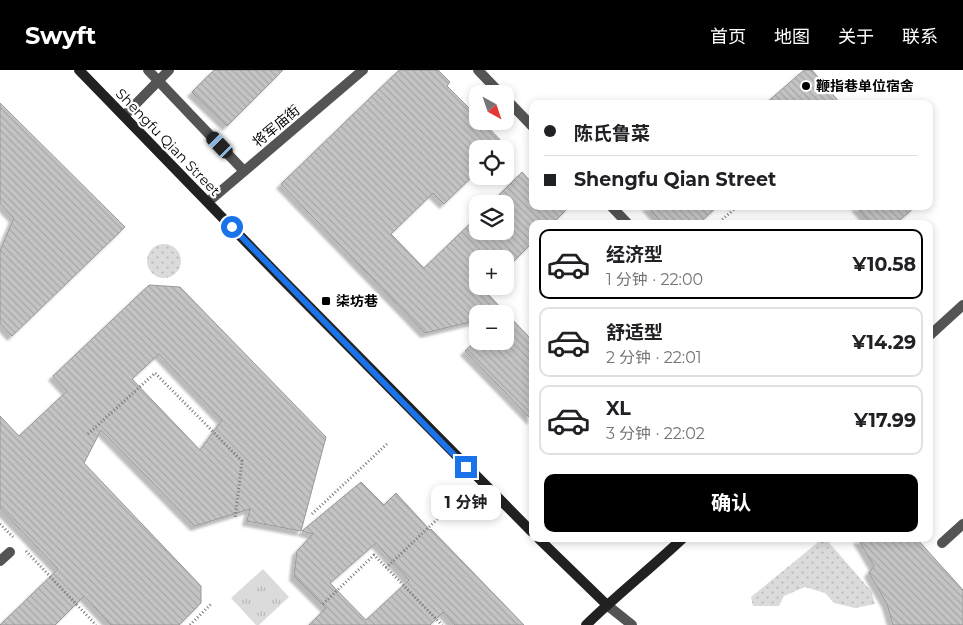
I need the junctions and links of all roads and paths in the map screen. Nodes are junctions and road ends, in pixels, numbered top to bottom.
1 (79, 70) edge
2 (148, 70) edge
3 (169, 70) edge
4 (363, 70) edge
5 (478, 70) edge
6 (158, 81) junction
7 (492, 85) edge
8 (514, 107) edge
9 (124, 116) junction
10 (529, 123) edge
11 (244, 171) junction
12 (208, 202) junction
13 (615, 210) edge
14 (734, 210) edge
15 (624, 220) edge
16 (722, 220) edge
17 (963, 305) edge
18 (933, 332) edge
19 (88, 434) dead end
20 (388, 443) dead end
21 (450, 507) dead end
22 (312, 514) dead end
23 (235, 519) dead end
24 (0, 524) edge
25 (963, 524) edge
26 (529, 529) edge
27 (14, 538) dead end
28 (542, 542) edge
29 (679, 542) edge
30 (942, 543) dead end
31 (20, 545) dead end
32 (10, 552) dead end
33 (0, 560) edge
34 (386, 568) junction
35 (212, 604) dead end
36 (323, 604) dead end
37 (607, 605) junction
38 (96, 625) edge
39 (190, 625) edge
40 (442, 625) edge
41 (586, 625) edge
42 (632, 625) edge

1 - 9 street, Shengfu Qian Street
2 - 6 street
3 - 6 street
4 - 11 street, 将军庙街
5 - 7 street
6 - 9 street
6 - 11 street
8 - 10 street
9 - 12 street, Shengfu Qian Street
11 - 12 street, 将军庙街
12 - 26 street, Shengfu Qian Street
13 - 15 street
14 - 16 path
17 - 18 street
19 - 23 path
20 - 22 path
21 - 34 path
24 - 27 path
25 - 30 street
28 - 37 street
29 - 37 street
31 - 38 path
32 - 33 street
34 - 36 path
34 - 40 path
35 - 39 path
37 - 41 street
37 - 42 street

